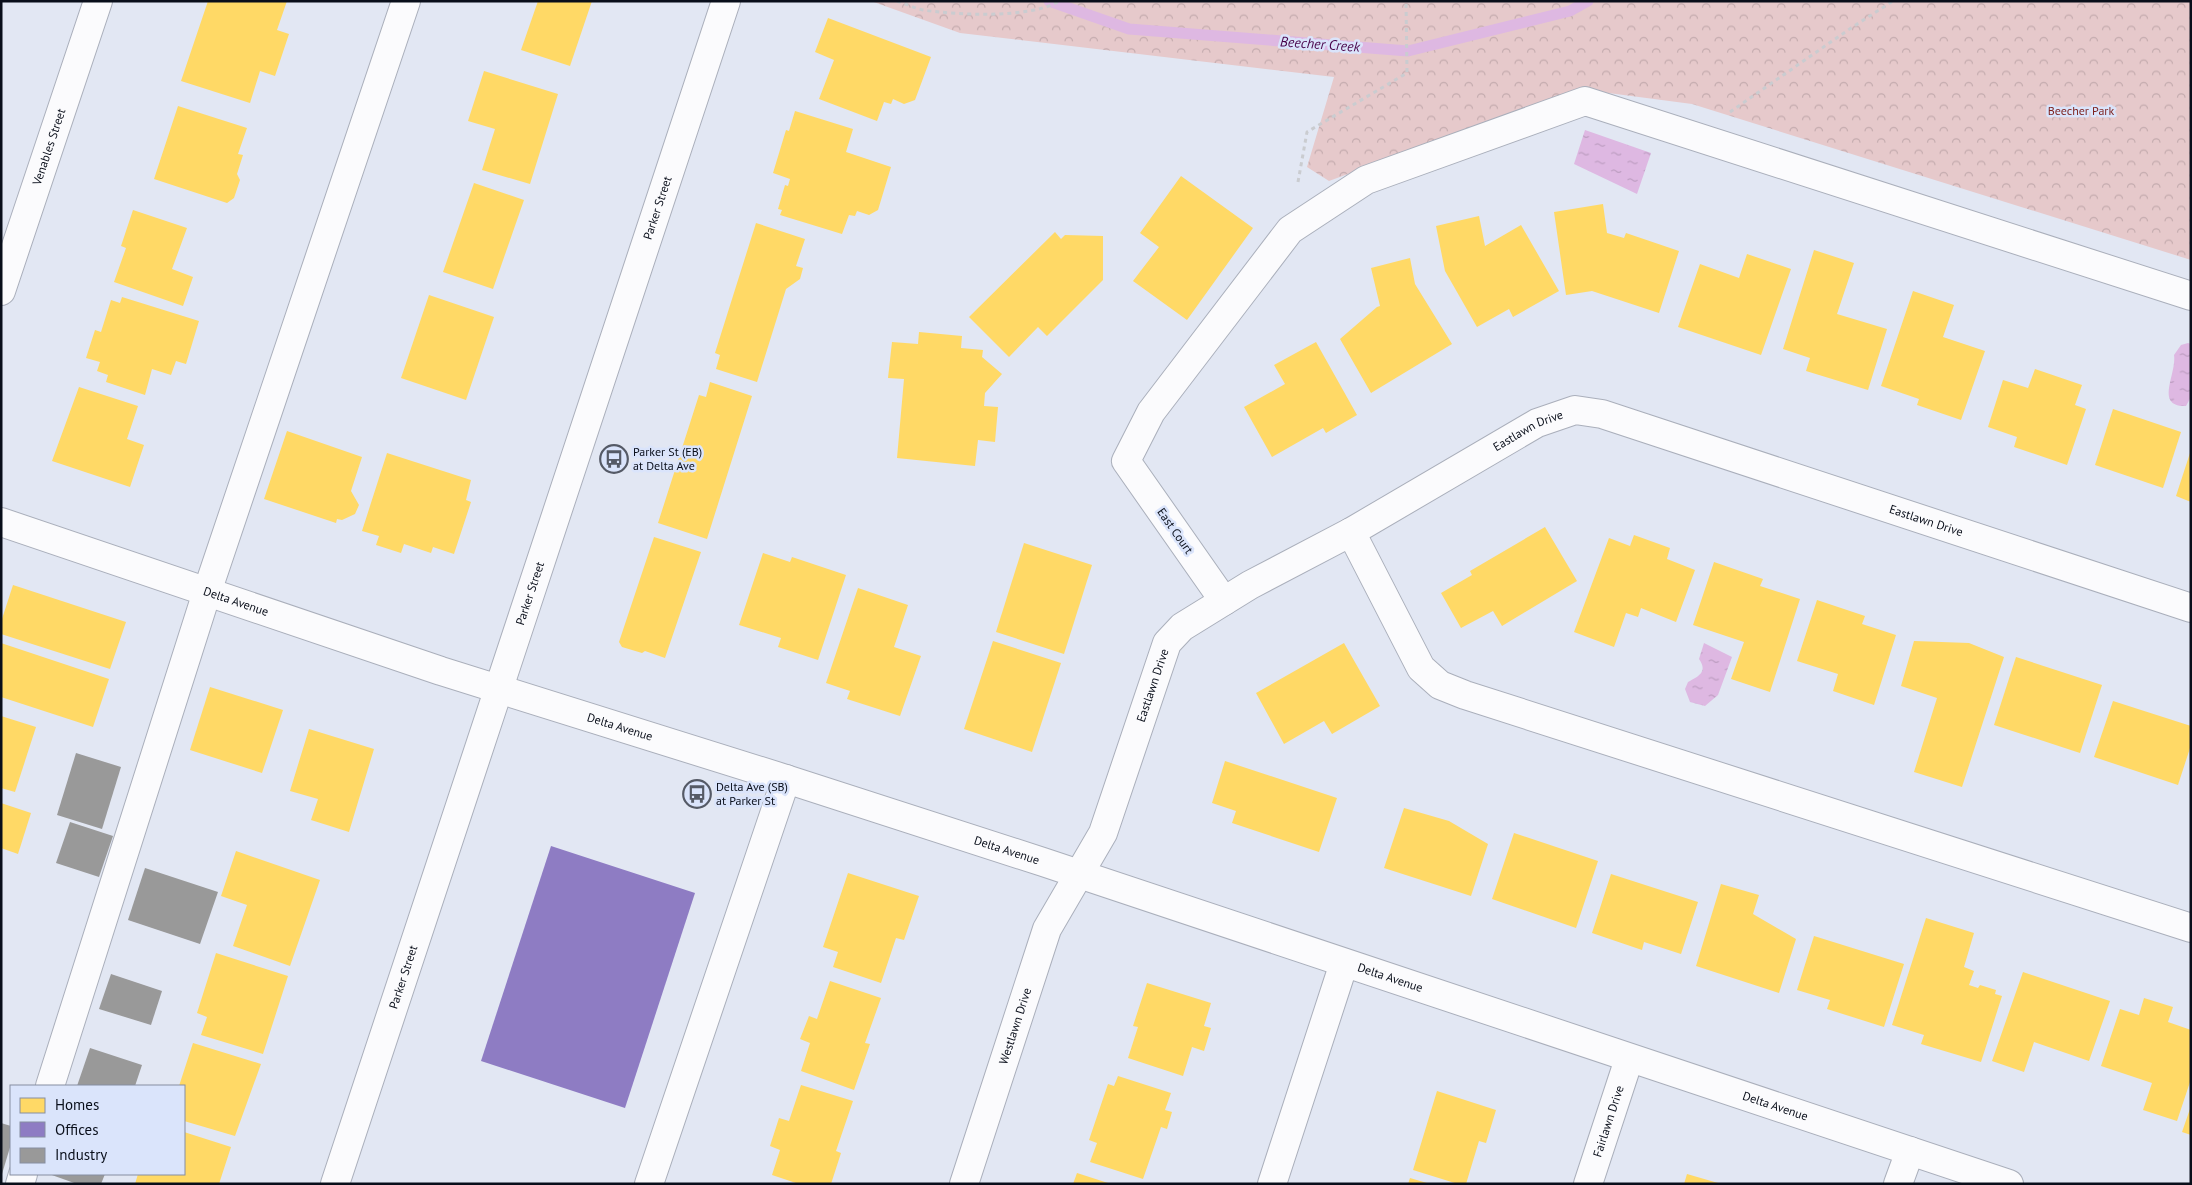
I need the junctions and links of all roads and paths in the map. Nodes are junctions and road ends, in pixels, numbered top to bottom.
1 (98, 1) edge
2 (406, 1) edge
3 (726, 1) edge
4 (897, 1) edge
5 (1059, 1) edge
6 (1406, 1) edge
7 (1893, 1) edge
8 (1694, 136) junction
9 (1290, 230) junction
10 (1, 291) edge
11 (2191, 296) edge
12 (1, 522) edge
13 (1351, 532) junction
14 (206, 592) junction
15 (1224, 601) junction
16 (2191, 608) edge
17 (498, 689) junction
18 (786, 779) junction
19 (1078, 874) junction
20 (2191, 928) edge
21 (1344, 963) junction
22 (1630, 1059) junction
23 (50, 1085) edge
24 (1910, 1151) junction
25 (334, 1184) edge
26 (649, 1184) edge
27 (964, 1184) edge
28 (1272, 1184) edge
29 (1588, 1184) edge
30 (1898, 1184) edge
31 (2009, 1184) edge

1 - 10 street, Venables Street
2 - 14 street
3 - 17 street, Parker Street
4 - 5 path
6 - 9 path
7 - 8 path
8 - 9 street
8 - 11 street
9 - 15 street, East Court
12 - 14 street, Delta Avenue
13 - 15 street, Eastlawn Drive
13 - 16 street, Eastlawn Drive
13 - 20 street
14 - 17 street, Delta Avenue
14 - 23 street
15 - 19 street, Eastlawn Drive
17 - 18 street, Delta Avenue
17 - 25 street, Parker Street
18 - 19 street, Delta Avenue
18 - 26 street
19 - 21 street, Delta Avenue
19 - 27 street, Westlawn Drive
21 - 22 street, Delta Avenue
21 - 28 street
22 - 24 street, Delta Avenue
22 - 29 street, Fairlawn Drive
24 - 30 street
24 - 31 street, Delta Avenue

